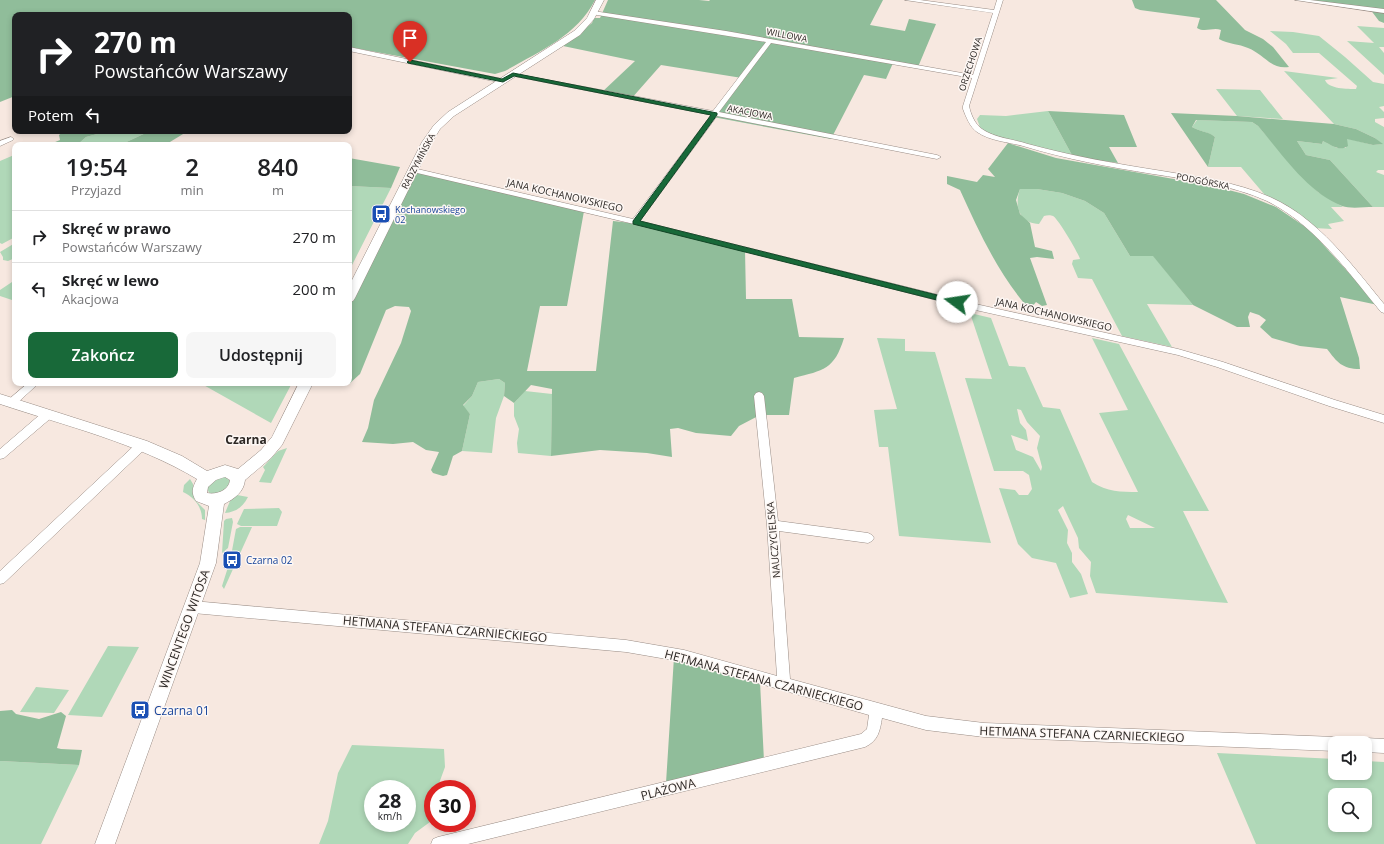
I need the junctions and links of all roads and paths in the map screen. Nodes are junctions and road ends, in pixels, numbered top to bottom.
1 (600, 0) edge
2 (908, 0) edge
3 (1000, 0) edge
4 (1298, 0) edge
5 (1384, 11) edge
6 (996, 12) junction
7 (594, 13) junction
8 (770, 41) junction
9 (352, 50) edge
10 (513, 74) junction
11 (976, 77) junction
12 (503, 80) junction
13 (715, 114) junction
14 (980, 131) joint
15 (11, 139) dead end
16 (0, 144) edge
17 (937, 157) dead end
18 (413, 170) junction
19 (635, 222) junction
20 (352, 292) edge
21 (1384, 310) edge
22 (29, 386) edge
23 (304, 386) edge
24 (759, 396) dead end
25 (6, 401) edge
26 (47, 414) junction
27 (1384, 419) edge
28 (142, 445) junction
29 (0, 454) edge
30 (238, 477) junction
31 (207, 478) junction
32 (218, 500) junction
33 (773, 525) junction
34 (868, 538) dead end
35 (0, 579) edge
36 (193, 607) junction
37 (784, 684) junction
38 (876, 710) junction
39 (1328, 744) edge
40 (1372, 745) edge
41 (1384, 746) edge
42 (106, 844) edge
43 (438, 844) edge

1 - 7 street, RADZYMIŃSKA
2 - 6 street
3 - 6 street, ORZECHOWA
4 - 5 street
6 - 11 street, ORZECHOWA
7 - 8 street, WILLOWA
7 - 10 street, RADZYMIŃSKA
8 - 11 street, WILLOWA
8 - 13 street
9 - 12 street
10 - 12 street, RADZYMIŃSKA
10 - 13 street, AKACJOWA
11 - 14 street, ORZECHOWA
12 - 18 street, RADZYMIŃSKA
13 - 17 street, AKACJOWA
13 - 19 street
14 - 21 street, PODGÓRSKA
15 - 16 street
18 - 19 street, JANA KOCHANOWSKIEGO
18 - 20 street, RADZYMIŃSKA
19 - 27 street, JANA KOCHANOWSKIEGO
22 - 25 street
23 - 30 street
24 - 33 street, NAUCZYCIELSKA
25 - 26 street
26 - 28 street
26 - 29 street
28 - 31 street
28 - 35 street
30 - 31 street
30 - 32 street
31 - 32 street
32 - 36 street, WINCENTEGO WITOSA
33 - 34 street
33 - 37 street, NAUCZYCIELSKA
36 - 37 street, HETMANA STEFANA CZARNIECKIEGO
36 - 42 street, WINCENTEGO WITOSA
37 - 38 street, HETMANA STEFANA CZARNIECKIEGO
38 - 39 street, HETMANA STEFANA CZARNIECKIEGO
38 - 43 street, PLAŻOWA
40 - 41 street

